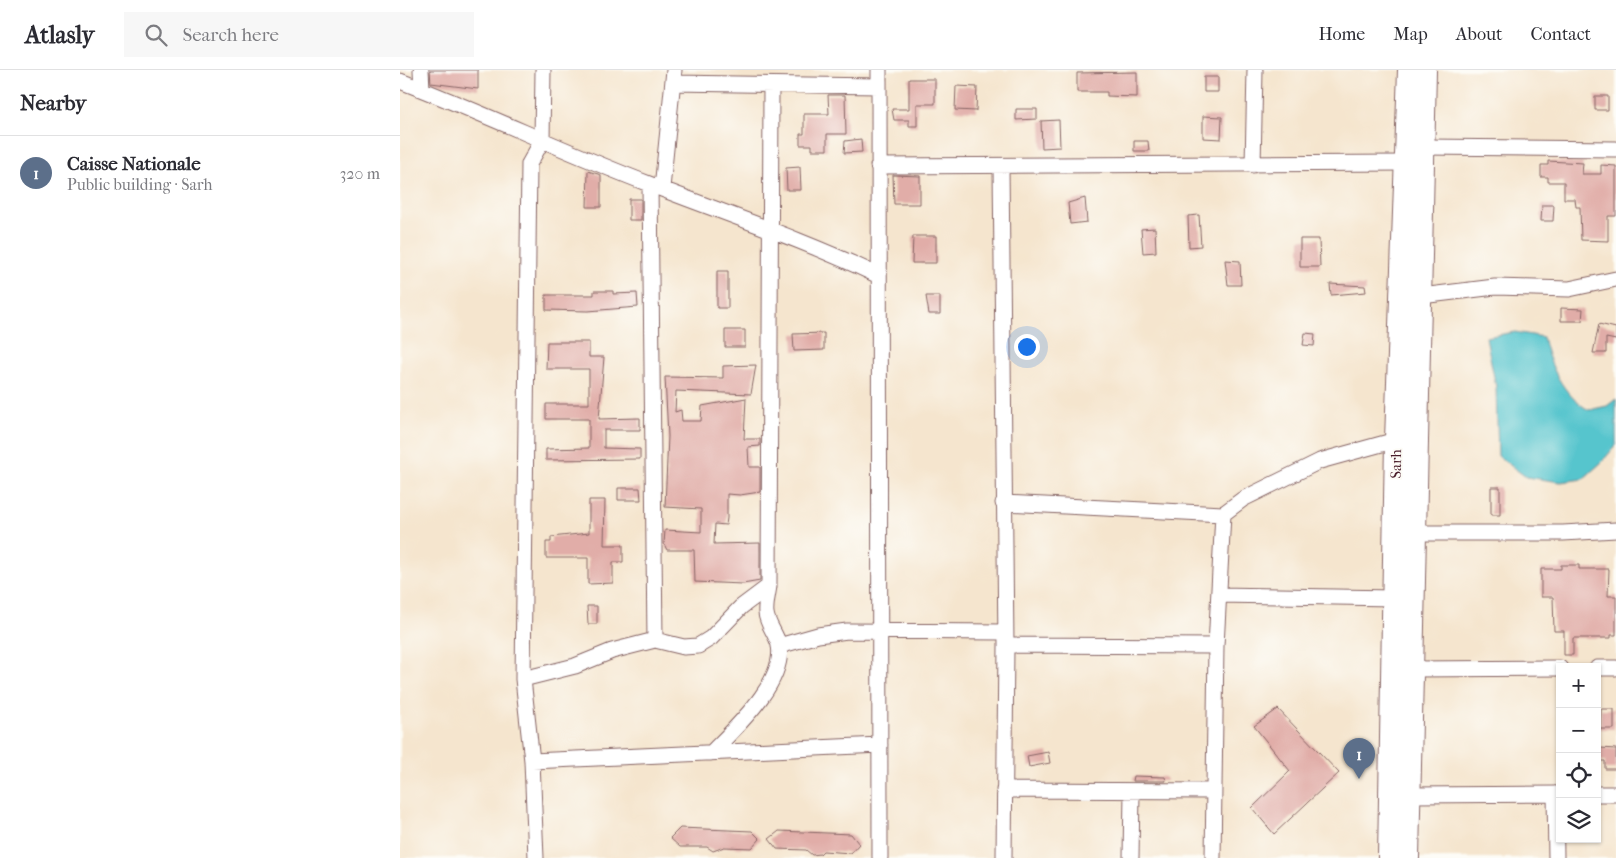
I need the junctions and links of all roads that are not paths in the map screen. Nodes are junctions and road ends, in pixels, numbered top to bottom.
1 (421, 70) edge
2 (543, 70) edge
3 (879, 70) edge
4 (1255, 70) edge
5 (1408, 70) edge
6 (1426, 70) edge
7 (674, 77) edge
8 (400, 81) edge
9 (771, 86) junction
10 (879, 86) junction
11 (422, 89) junction
12 (542, 141) junction
13 (1425, 147) junction
14 (1616, 149) edge
15 (1405, 163) junction
16 (1253, 165) junction
17 (878, 166) junction
18 (1000, 167) junction
19 (656, 186) junction
20 (772, 232) junction
21 (879, 276) junction
22 (1616, 279) edge
23 (1421, 296) junction
24 (1396, 440) junction
25 (1003, 503) junction
26 (1223, 514) junction
27 (1616, 530) edge
28 (1415, 533) junction
29 (769, 586) junction
30 (1219, 595) junction
31 (1393, 598) junction
32 (880, 632) junction
33 (1006, 639) junction
34 (655, 640) junction
35 (779, 646) junction
36 (1216, 646) junction
37 (1556, 668) edge
38 (1601, 668) edge
39 (1616, 668) edge
40 (1412, 669) junction
41 (523, 679) junction
42 (880, 745) junction
43 (711, 753) junction
44 (532, 761) junction
45 (1004, 790) junction
46 (1132, 791) junction
47 (1214, 791) junction
48 (1556, 794) edge
49 (1601, 794) edge
50 (1616, 794) edge
51 (1410, 795) junction
52 (1558, 798) edge
53 (536, 858) edge
54 (880, 858) edge
55 (1004, 858) edge
56 (1131, 858) edge
57 (1213, 858) edge
58 (1389, 858) edge
59 (1408, 858) edge
60 (1556, 858) edge

1 - 11 street
2 - 12 street
3 - 10 street
4 - 16 street
5 - 15 highway, Sarh
6 - 13 highway, Sarh
7 - 9 street
7 - 19 street
8 - 11 street
9 - 10 street
9 - 20 street
10 - 17 street
11 - 12 street
12 - 19 street
12 - 41 street
13 - 14 street
13 - 23 highway, Sarh
15 - 16 street
15 - 24 highway, Sarh
16 - 18 street
17 - 18 street
17 - 21 street
18 - 25 street
19 - 20 street
19 - 34 street
20 - 21 street
20 - 29 street
21 - 32 street
22 - 23 street
23 - 28 highway, Sarh
24 - 26 street
24 - 31 highway, Sarh
25 - 26 street
25 - 33 street
26 - 30 street
27 - 28 street
28 - 40 highway, Sarh
29 - 34 street
29 - 35 street
30 - 31 street
30 - 36 street
31 - 58 highway, Sarh
32 - 33 street
32 - 35 street
32 - 42 street
33 - 36 street
33 - 45 street
34 - 41 street
35 - 43 street
36 - 47 street
37 - 40 street
38 - 39 street
40 - 51 highway, Sarh
41 - 44 street
42 - 43 street
42 - 54 street
43 - 44 street
44 - 53 street
45 - 46 street
45 - 55 street
46 - 47 street
46 - 56 street
47 - 57 street
48 - 51 street
49 - 50 street
51 - 59 highway, Sarh
52 - 60 street

